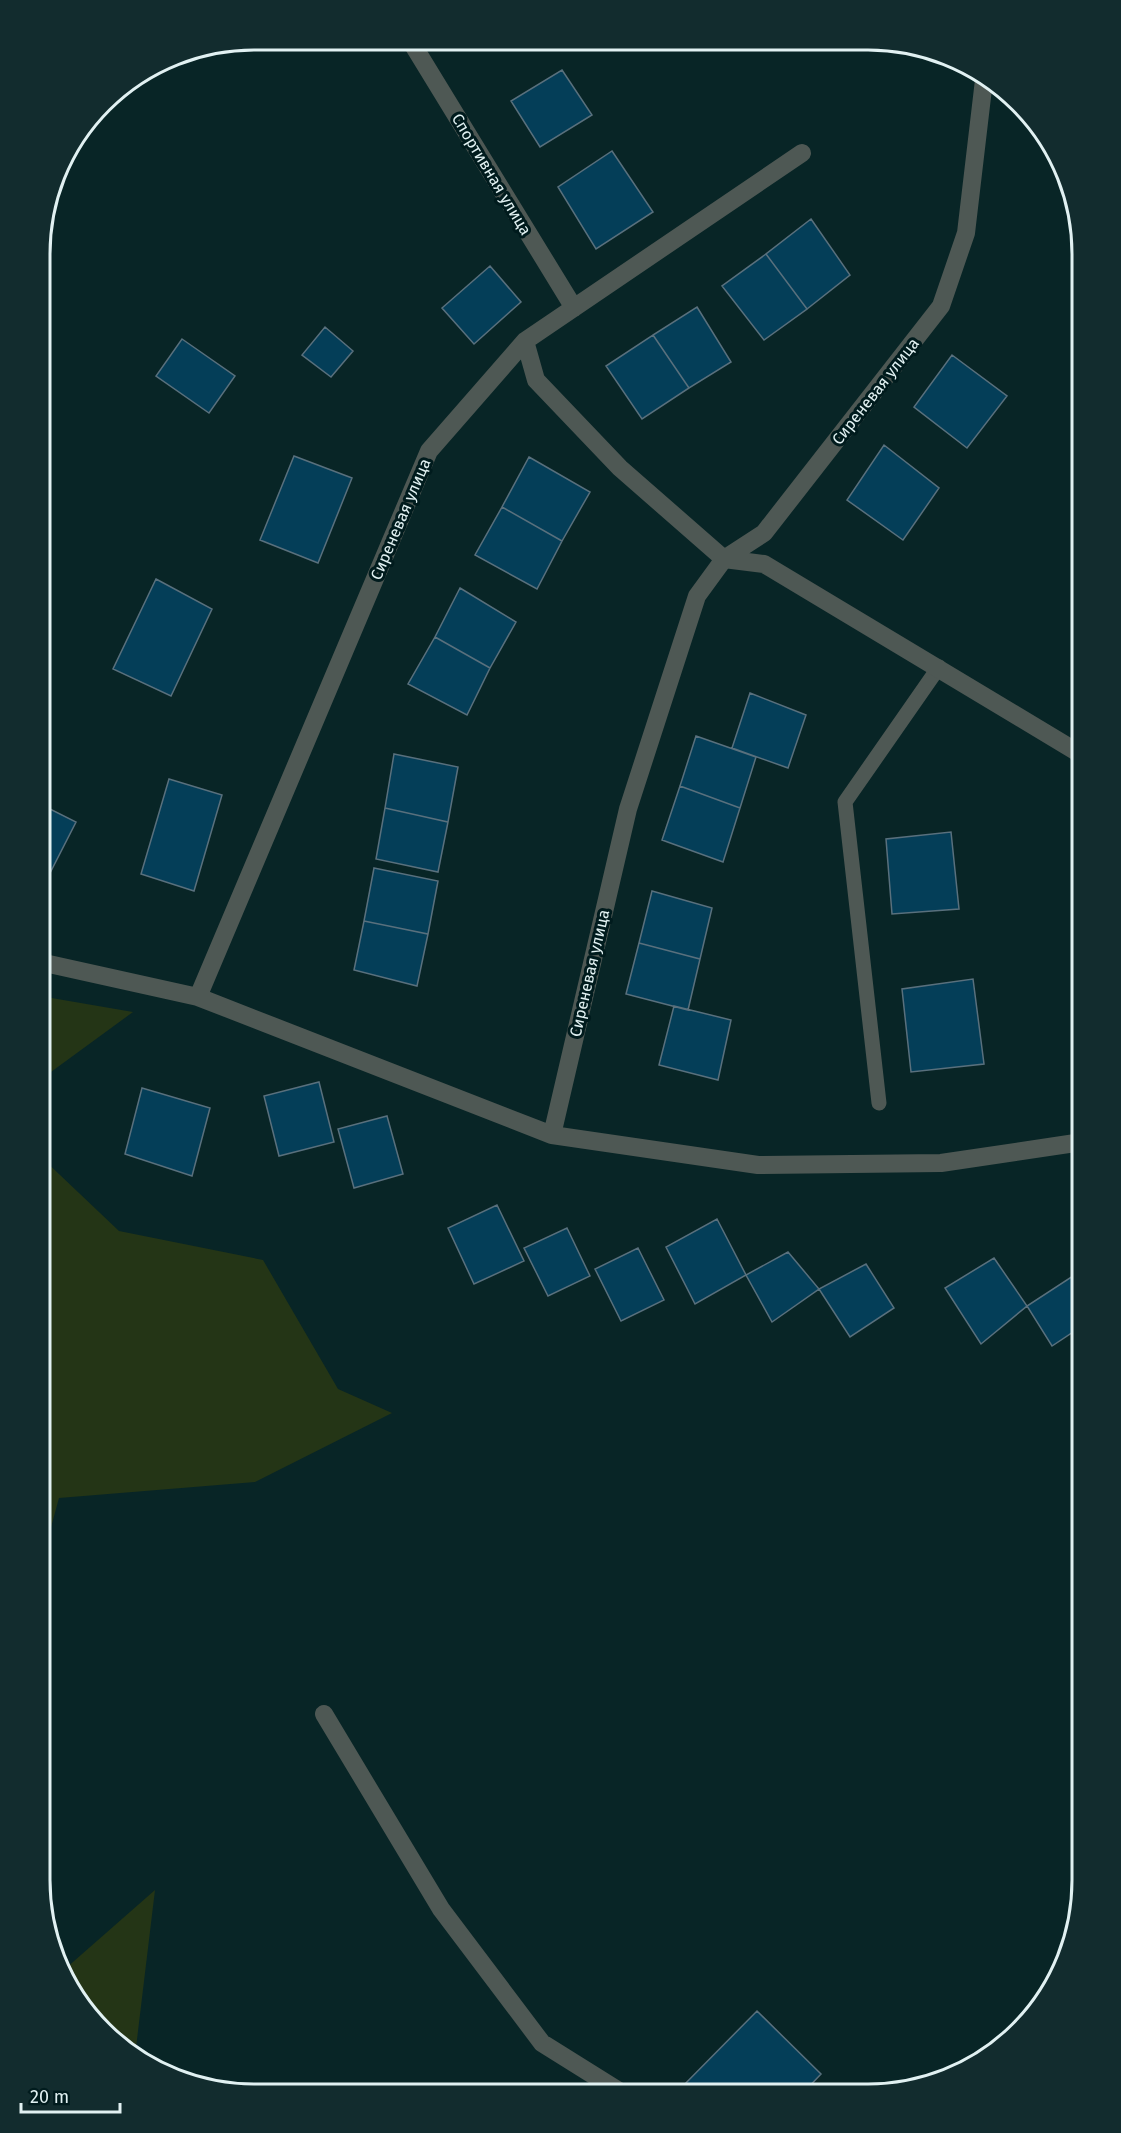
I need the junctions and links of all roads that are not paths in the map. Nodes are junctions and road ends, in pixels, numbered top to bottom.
1 (416, 50) edge
2 (983, 86) edge
3 (802, 153) dead end
4 (574, 308) junction
5 (525, 341) junction
6 (724, 559) junction
7 (939, 667) junction
8 (1072, 749) edge
9 (50, 964) edge
10 (198, 998) junction
11 (879, 1103) dead end
12 (552, 1135) junction
13 (1071, 1144) edge
14 (324, 1714) dead end
15 (608, 2084) edge

1 - 4 street, Спортивная улица
2 - 6 street, Сиреневая улица
3 - 4 street, Сиреневая улица
4 - 5 street, Сиреневая улица
5 - 6 street
5 - 10 street, Сиреневая улица
6 - 7 street
6 - 12 street, Сиреневая улица
7 - 8 street
7 - 11 lane
9 - 10 street
10 - 12 street
12 - 13 street
14 - 15 street

